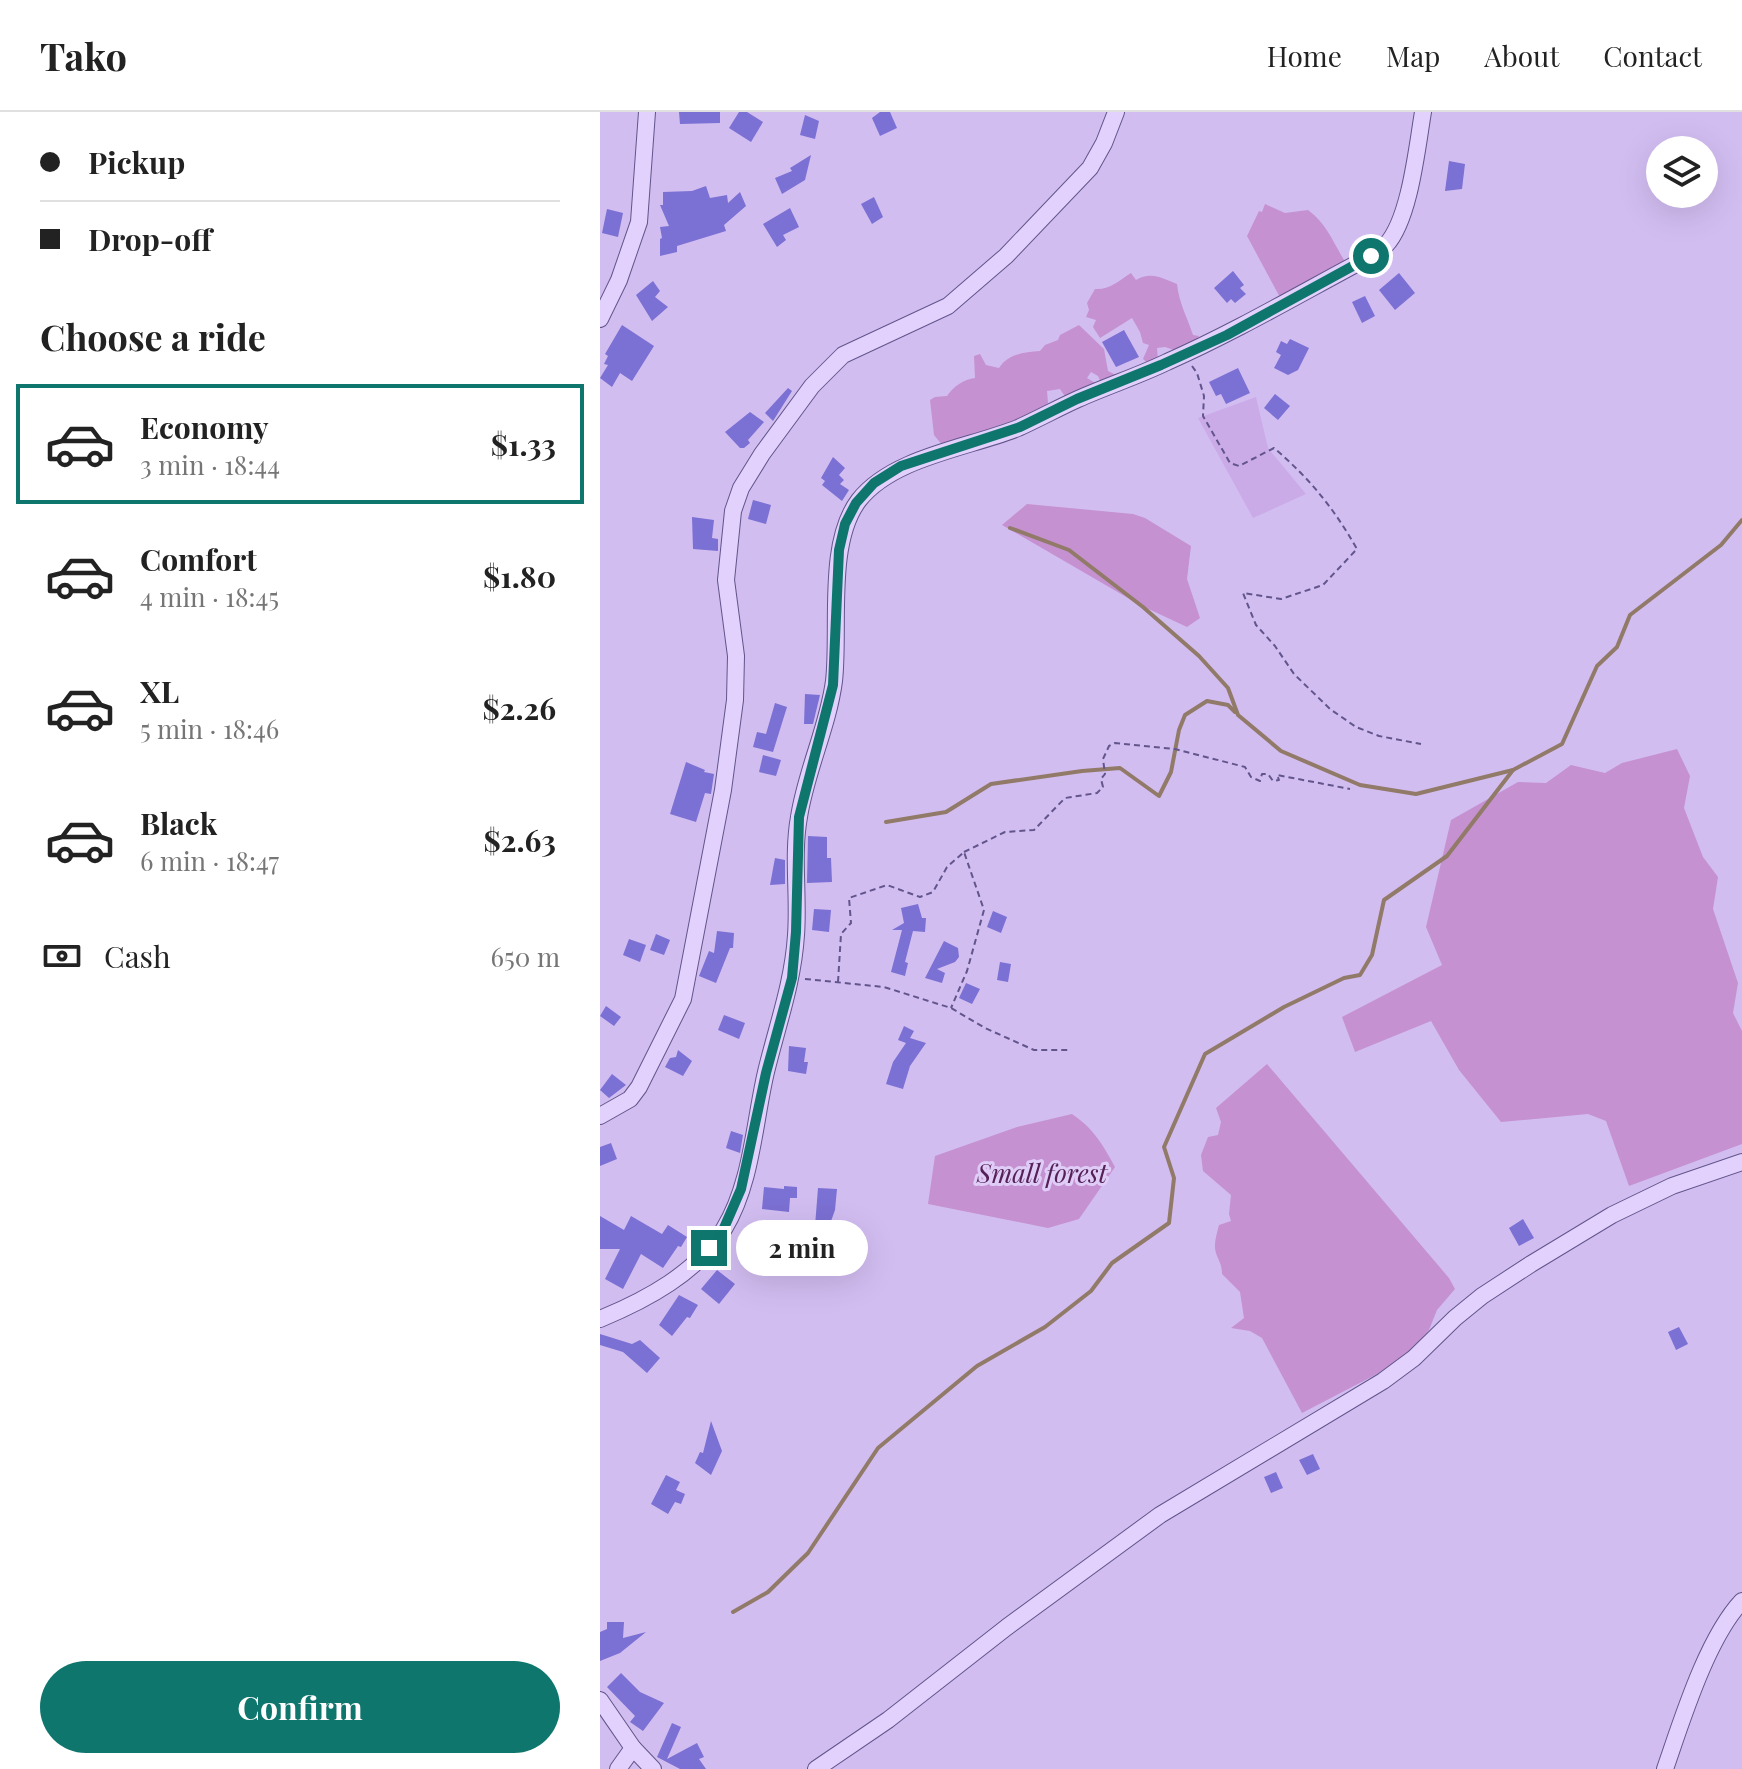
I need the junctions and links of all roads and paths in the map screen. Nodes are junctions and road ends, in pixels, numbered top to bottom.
1 (647, 112) edge
2 (1116, 112) edge
3 (1423, 112) edge
4 (600, 319) edge
5 (1184, 355) junction
6 (1421, 744) dead end
7 (1350, 789) dead end
8 (964, 852) junction
9 (792, 978) junction
10 (838, 982) junction
11 (951, 1008) junction
12 (1070, 1050) dead end
13 (600, 1116) edge
14 (1742, 1162) edge
15 (600, 1319) edge
16 (1742, 1601) edge
17 (600, 1700) edge
18 (633, 1748) junction
19 (618, 1769) edge
20 (653, 1769) edge
21 (816, 1769) edge
22 (1665, 1769) edge

1 - 4 street
2 - 13 street
3 - 5 street
5 - 6 path
5 - 9 street
7 - 8 path
8 - 10 path
8 - 11 path
9 - 10 path
9 - 15 street
10 - 11 path
11 - 12 path
14 - 21 street
16 - 22 street
17 - 18 street
18 - 19 street
18 - 20 street

